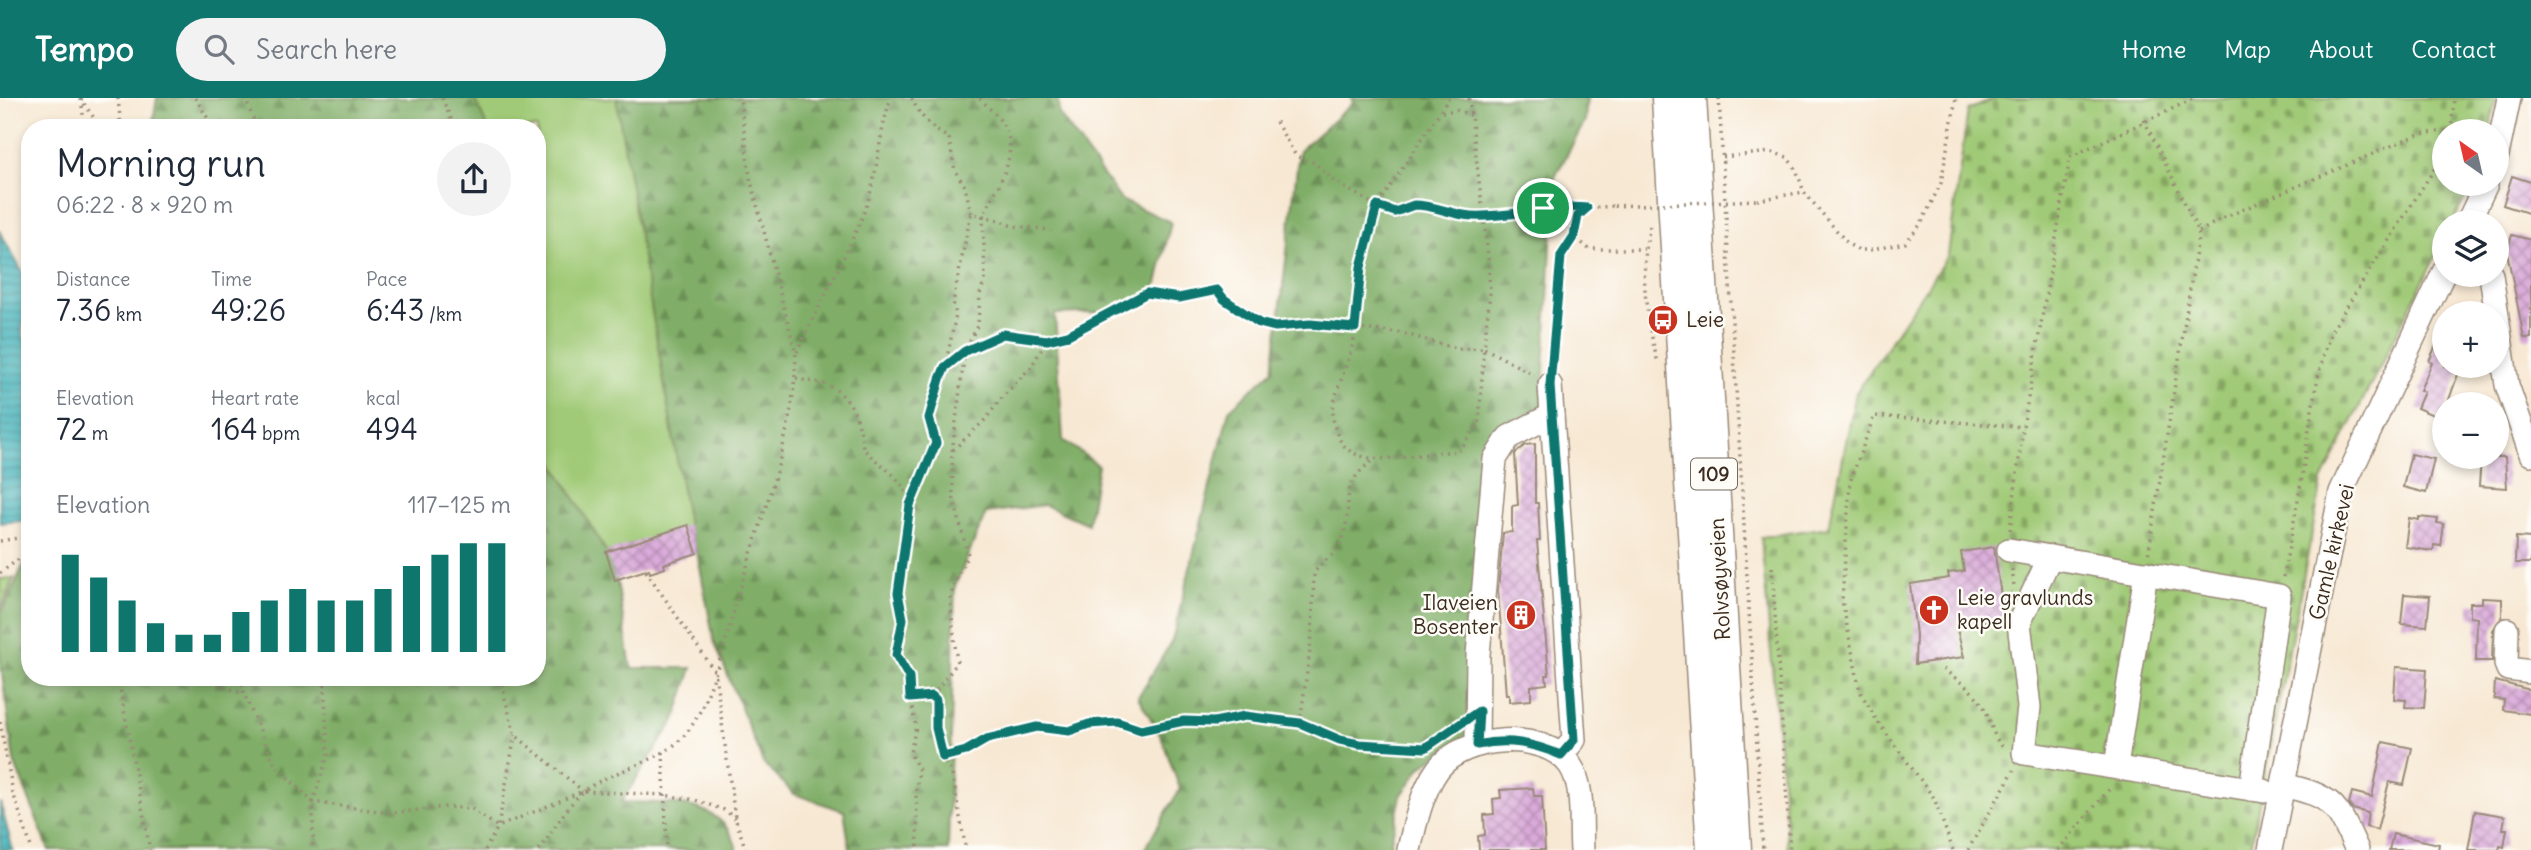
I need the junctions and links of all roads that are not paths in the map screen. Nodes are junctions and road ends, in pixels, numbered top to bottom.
1 (1667, 98) edge
2 (1690, 98) edge
3 (2510, 98) edge
4 (2505, 119) edge
5 (2437, 287) edge
6 (2493, 287) edge
7 (1550, 385) road end
8 (1552, 415) junction
9 (2530, 449) edge
10 (2009, 550) road end
11 (2050, 556) junction
12 (2146, 573) junction
13 (2507, 630) dead end
14 (2531, 672) edge
15 (1477, 745) junction
16 (1561, 755) junction
17 (2121, 767) junction
18 (2251, 789) junction
19 (2282, 789) junction
20 (1409, 850) edge
21 (1582, 850) edge
22 (1712, 850) edge
23 (1736, 850) edge
24 (2270, 850) edge
25 (2357, 850) edge

1 - 22 main road, Rolvsøyveien / 109
2 - 23 main road, Rolvsøyveien / 109
3 - 4 street
5 - 19 street, Gamle kirkevei
6 - 9 street
7 - 8 street
8 - 15 street
8 - 16 street
10 - 11 street
11 - 12 street
11 - 17 street
12 - 17 street
12 - 18 street
13 - 14 street
15 - 16 street
15 - 20 street
16 - 21 street
17 - 18 street
18 - 19 street
19 - 24 street, Gamle kirkevei
19 - 25 street

